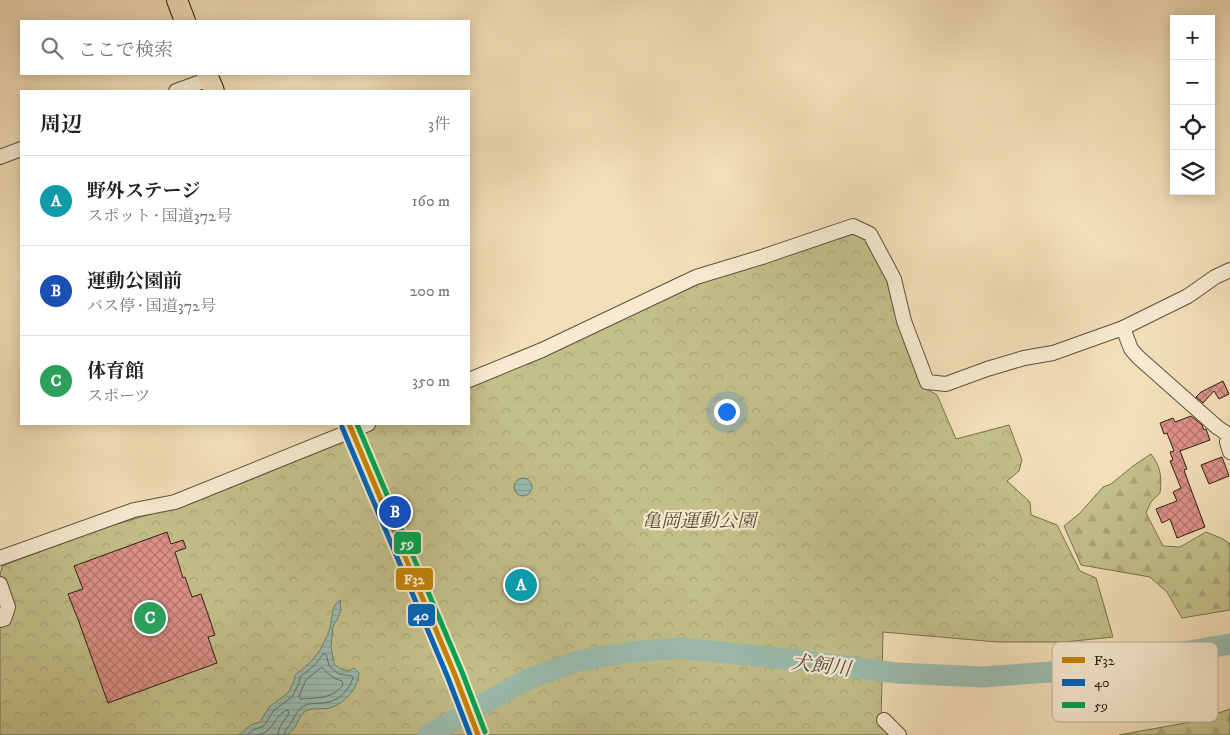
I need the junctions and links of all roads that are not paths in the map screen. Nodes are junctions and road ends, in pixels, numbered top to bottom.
1 (177, 0) edge
2 (185, 20) edge
3 (210, 81) edge
4 (179, 90) edge
5 (20, 149) edge
6 (0, 157) edge
7 (1230, 270) edge
8 (1123, 328) junction
9 (470, 380) edge
10 (356, 426) edge
11 (1230, 436) edge
12 (1230, 452) edge
13 (0, 558) edge
14 (0, 584) edge
15 (0, 620) edge
16 (884, 720) dead end
17 (478, 735) edge
18 (899, 735) edge

1 - 2 highway
3 - 4 street
5 - 6 street
7 - 8 street
8 - 9 street
8 - 11 street
10 - 13 street
10 - 17 highway
11 - 12 street
14 - 15 street
16 - 18 street

